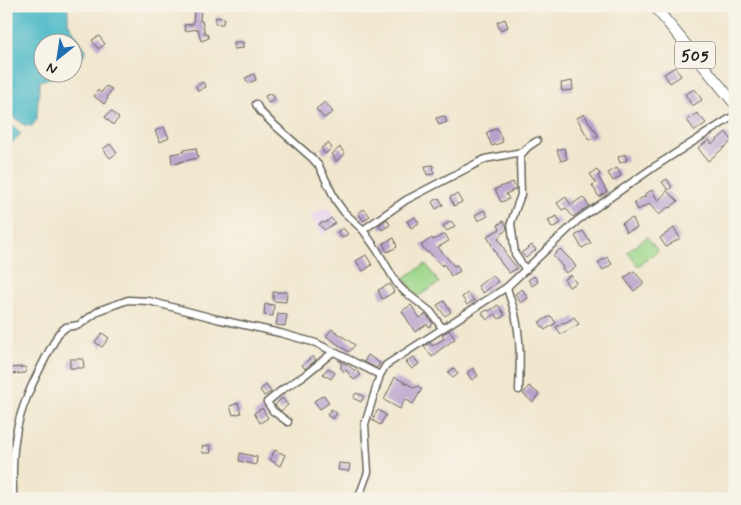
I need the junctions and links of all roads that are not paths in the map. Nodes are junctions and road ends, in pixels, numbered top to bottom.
1 (654, 6) edge
2 (256, 104) dead end
3 (735, 104) edge
4 (735, 115) edge
5 (537, 141) dead end
6 (522, 152) junction
7 (363, 230) junction
8 (526, 270) junction
9 (507, 287) junction
10 (442, 328) junction
11 (333, 352) junction
12 (380, 375) junction
13 (519, 390) dead end
14 (288, 422) dead end
15 (13, 499) edge
16 (358, 499) edge

1 - 3 main road, 505
2 - 7 street
4 - 8 street
5 - 6 street
6 - 7 street
6 - 8 street
7 - 10 street
8 - 9 street
9 - 10 street
9 - 13 street
10 - 12 street
11 - 12 street
11 - 14 street
11 - 15 street
12 - 16 street

